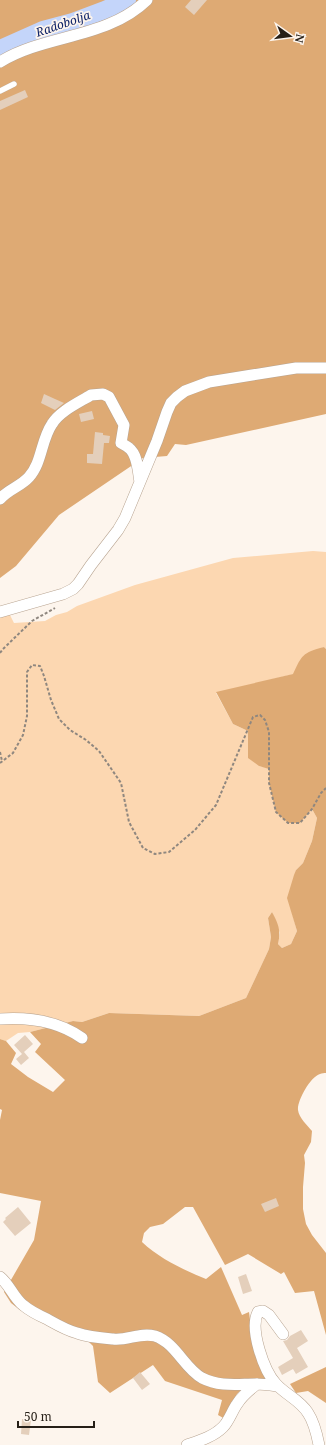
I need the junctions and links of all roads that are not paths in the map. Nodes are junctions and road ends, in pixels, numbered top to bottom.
1 (147, 0) edge
2 (0, 62) edge
3 (14, 84) dead end
4 (0, 91) edge
5 (326, 368) edge
6 (140, 482) junction
7 (0, 499) edge
8 (0, 612) edge
9 (0, 1019) edge
10 (82, 1038) dead end
11 (0, 1277) edge
12 (283, 1334) dead end
13 (257, 1384) junction
14 (277, 1386) junction
15 (187, 1445) edge
16 (319, 1445) edge

1 - 2 street
3 - 4 lane
5 - 6 street
6 - 7 street
6 - 8 street
9 - 10 street
11 - 13 street
12 - 14 street
13 - 14 street
13 - 15 street
14 - 16 street

